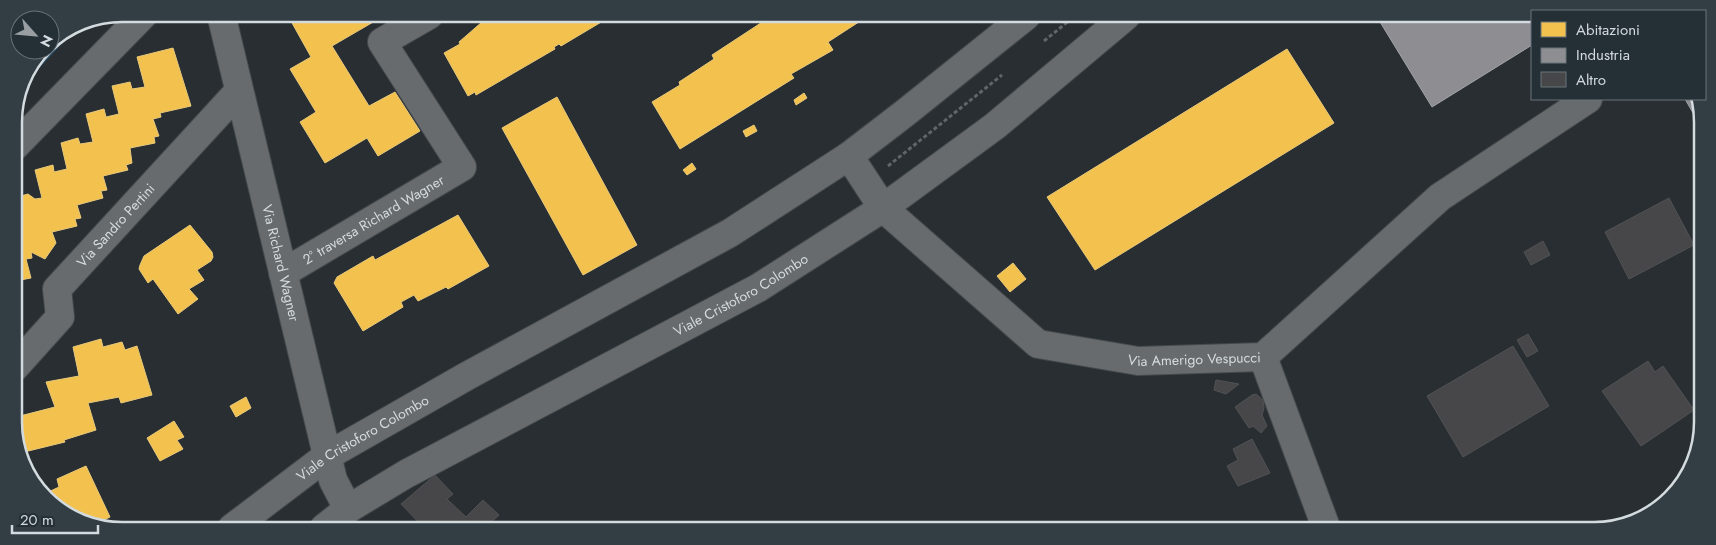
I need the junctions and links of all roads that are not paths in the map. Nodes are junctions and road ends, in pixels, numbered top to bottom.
1 (136, 22) edge
2 (223, 22) edge
3 (416, 22) edge
4 (1019, 22) edge
5 (1119, 22) edge
6 (239, 90) junction
7 (1586, 100) edge
8 (23, 138) edge
9 (850, 156) junction
10 (883, 208) junction
11 (283, 273) junction
12 (1263, 357) junction
13 (22, 359) edge
14 (327, 456) junction
15 (348, 510) junction
16 (240, 522) edge
17 (332, 522) edge
18 (1324, 522) edge

1 - 8 street
2 - 6 street, Via Richard Wagner
3 - 11 street, 2° traversa Richard Wagner
4 - 9 street, Viale Cristoforo Colombo
5 - 10 street, Viale Cristoforo Colombo
6 - 11 street, Via Richard Wagner
6 - 13 street, Via Sandro Pertini
7 - 12 street, Via Amerigo Vespucci
9 - 10 street, Via Amerigo Vespucci
9 - 14 street, Viale Cristoforo Colombo
10 - 12 street, Via Amerigo Vespucci
10 - 15 street, Viale Cristoforo Colombo
11 - 14 street, Via Richard Wagner
12 - 18 street
14 - 15 street, Via Richard Wagner
14 - 16 street, Viale Cristoforo Colombo
15 - 17 street, Viale Cristoforo Colombo

